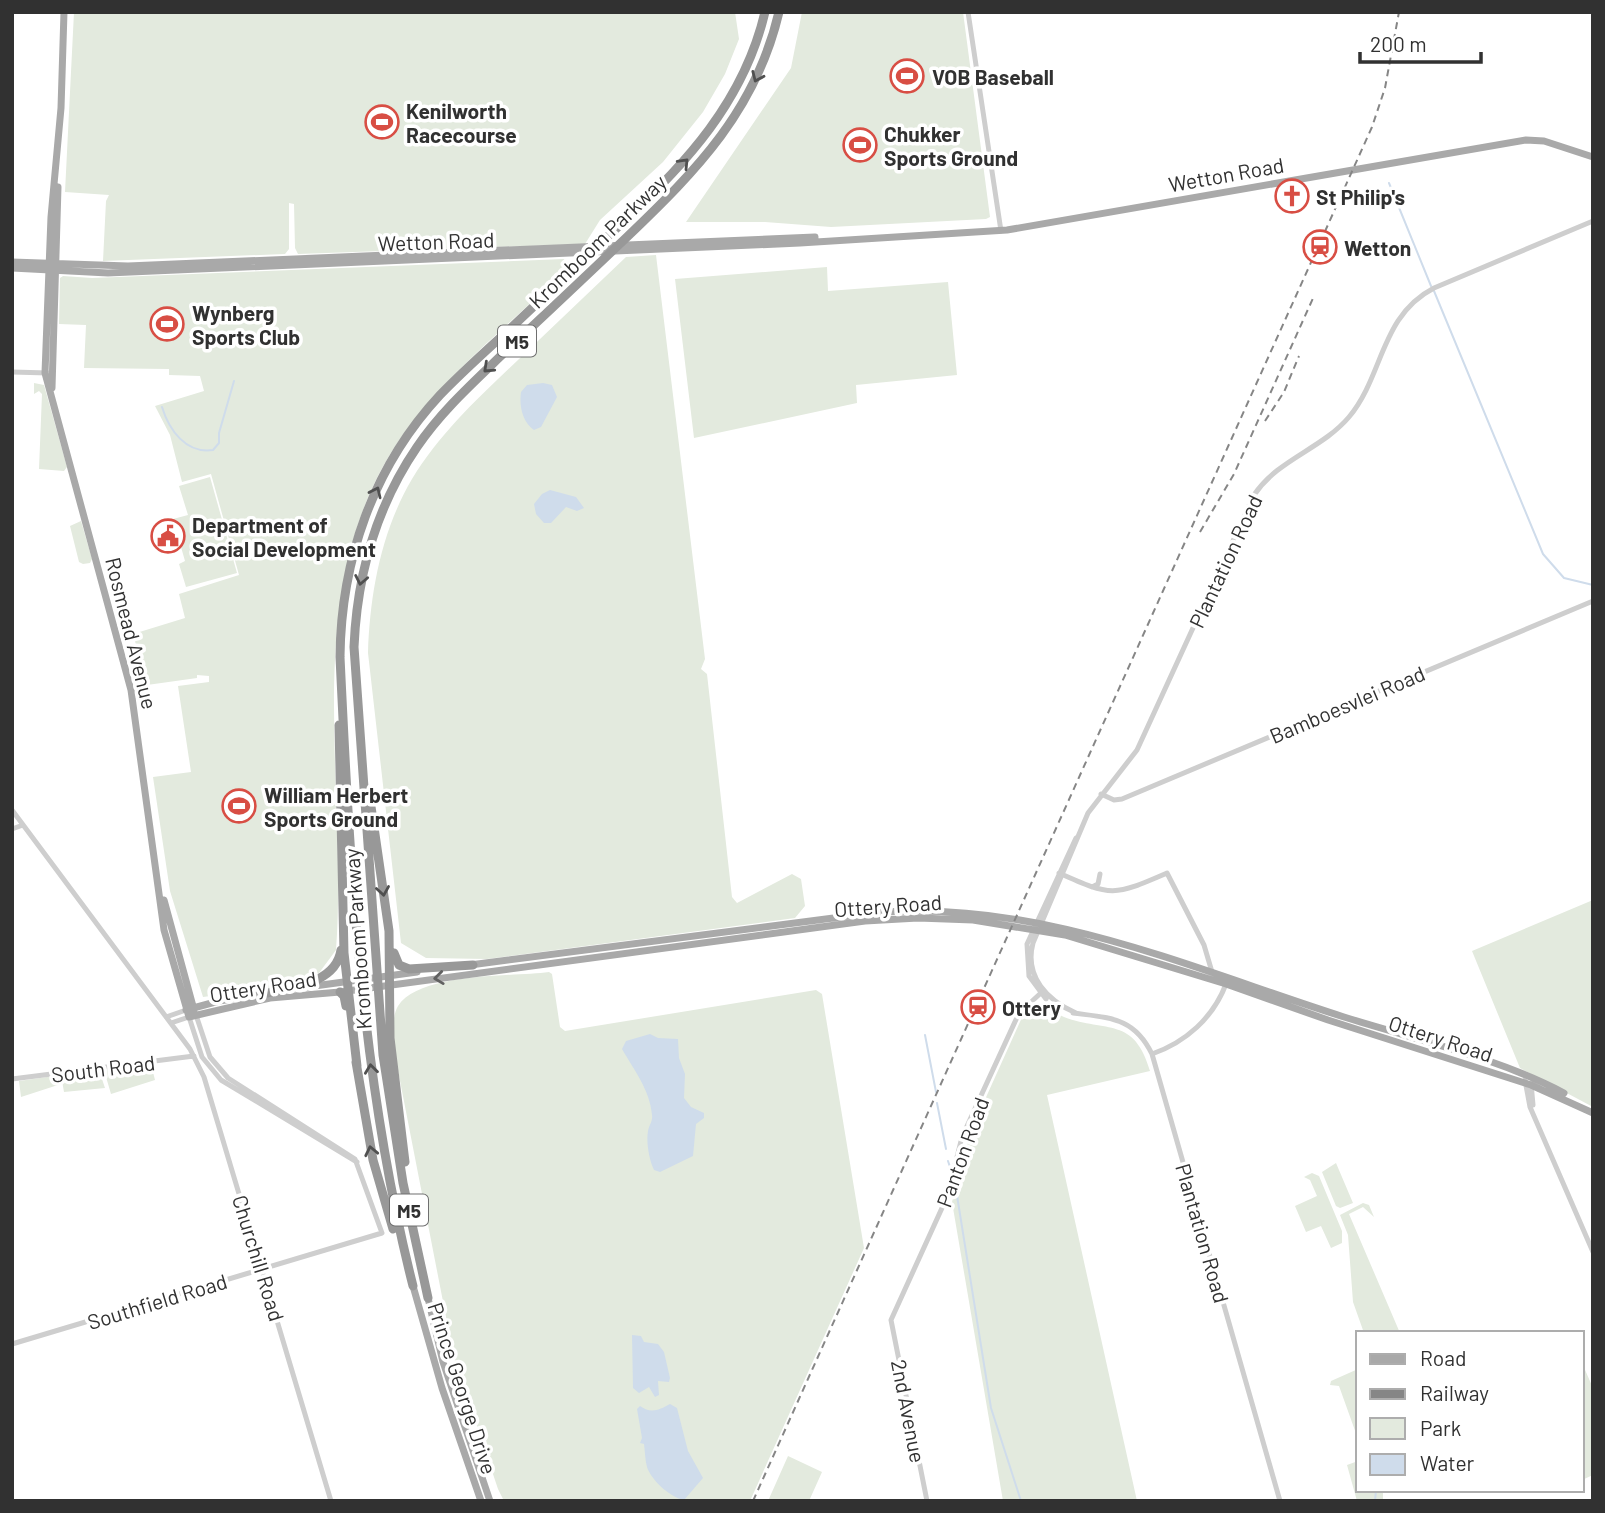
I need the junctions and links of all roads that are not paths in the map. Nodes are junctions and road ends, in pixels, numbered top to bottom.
1 (64, 12) edge
2 (765, 12) edge
3 (779, 12) edge
4 (968, 12) edge
5 (1593, 156) edge
6 (1593, 221) edge
7 (1001, 230) junction
8 (12, 262) edge
9 (51, 267) junction
10 (12, 268) edge
11 (12, 372) edge
12 (48, 373) junction
13 (1593, 601) edge
14 (340, 667) junction
15 (358, 715) junction
16 (1101, 794) junction
17 (12, 810) edge
18 (23, 825) junction
19 (12, 829) edge
20 (1060, 873) junction
21 (1100, 874) dead end
22 (1089, 887) junction
23 (1008, 920) junction
24 (1043, 927) junction
25 (389, 931) junction
26 (343, 934) junction
27 (1207, 953) junction
28 (473, 965) junction
29 (1188, 965) junction
30 (1212, 972) junction
31 (391, 980) junction
32 (1226, 984) junction
33 (346, 988) junction
34 (1041, 992) junction
35 (267, 993) junction
36 (1031, 1000) junction
37 (1049, 1002) junction
38 (191, 1012) junction
39 (1076, 1013) junction
40 (166, 1017) junction
41 (171, 1023) junction
42 (1144, 1037) junction
43 (1165, 1049) junction
44 (1152, 1054) junction
45 (194, 1056) junction
46 (12, 1079) edge
47 (1529, 1080) junction
48 (1593, 1111) edge
49 (1593, 1252) edge
50 (262, 1270) junction
51 (413, 1286) junction
52 (428, 1298) junction
53 (888, 1306) dead end
54 (897, 1308) junction
55 (891, 1320) joint
56 (12, 1344) edge
57 (331, 1501) edge
58 (481, 1501) edge
59 (490, 1501) edge
60 (927, 1501) edge
61 (1280, 1501) edge

1 - 9 main road, Rosmead Avenue
14 -> 2 highway, Kromboom Parkway / M5
3 -> 15 highway, Kromboom Parkway / M5
4 - 7 street
5 - 7 main road, Wetton Road
6 - 16 street, Plantation Road
7 - 9 main road, Wetton Road
8 - 9 main road, Wetton Road
9 - 10 main road, Wetton Road
9 - 12 main road, Rosmead Avenue
11 - 12 street
12 - 38 main road, Rosmead Avenue
13 - 16 street, Bamboesvlei Road
14 - 26 highway
51 -> 14 highway, Kromboom Parkway / M5
15 -> 25 highway
15 - 52 highway, Kromboom Parkway / M5
16 - 20 street, Plantation Road
17 - 18 street
18 - 19 street
18 - 40 street
20 - 22 street
20 - 34 street, Plantation Road
21 - 22 street
22 - 27 street
23 - 24 main road, Ottery Road
23 - 28 main road, Ottery Road
23 -> 31 main road, Ottery Road
24 - 29 main road, Ottery Road
24 - 32 main road, Ottery Road
25 - 28 highway
25 - 31 highway
26 - 33 highway
26 - 35 highway
27 - 29 street
27 - 30 street
28 - 31 main road, Ottery Road
29 - 30 main road, Ottery Road
30 - 47 main road, Ottery Road
31 - 33 main road, Ottery Road
31 - 52 highway
32 - 43 street
32 - 47 main road, Ottery Road
33 - 35 main road, Ottery Road
33 - 38 main road, Ottery Road
51 -> 33 highway
34 - 36 street, Panton Road
34 - 37 street, Plantation Road
34 - 39 street, Plantation Road
35 - 38 main road, Ottery Road
36 - 37 street
36 - 54 street, Panton Road
37 - 39 street, Plantation Road
38 - 40 street, Ottery Road
38 - 41 street, Ottery Road
38 - 50 street, Southfield Road
39 - 42 street, Plantation Road
40 - 41 street
41 - 45 street, Churchill Road
42 - 43 street
42 - 44 street, Plantation Road
43 - 44 street
44 - 61 street, Plantation Road
45 - 46 street, South Road
45 - 50 street, Churchill Road
47 - 48 main road, Ottery Road
47 - 49 street
50 - 56 street, Southfield Road
50 - 57 street, Churchill Road
51 - 58 main road, Prince George Drive / M5
52 - 59 main road, Prince George Drive / M5
53 - 54 street
54 - 55 street, Panton Road
55 - 60 street, 2nd Avenue

